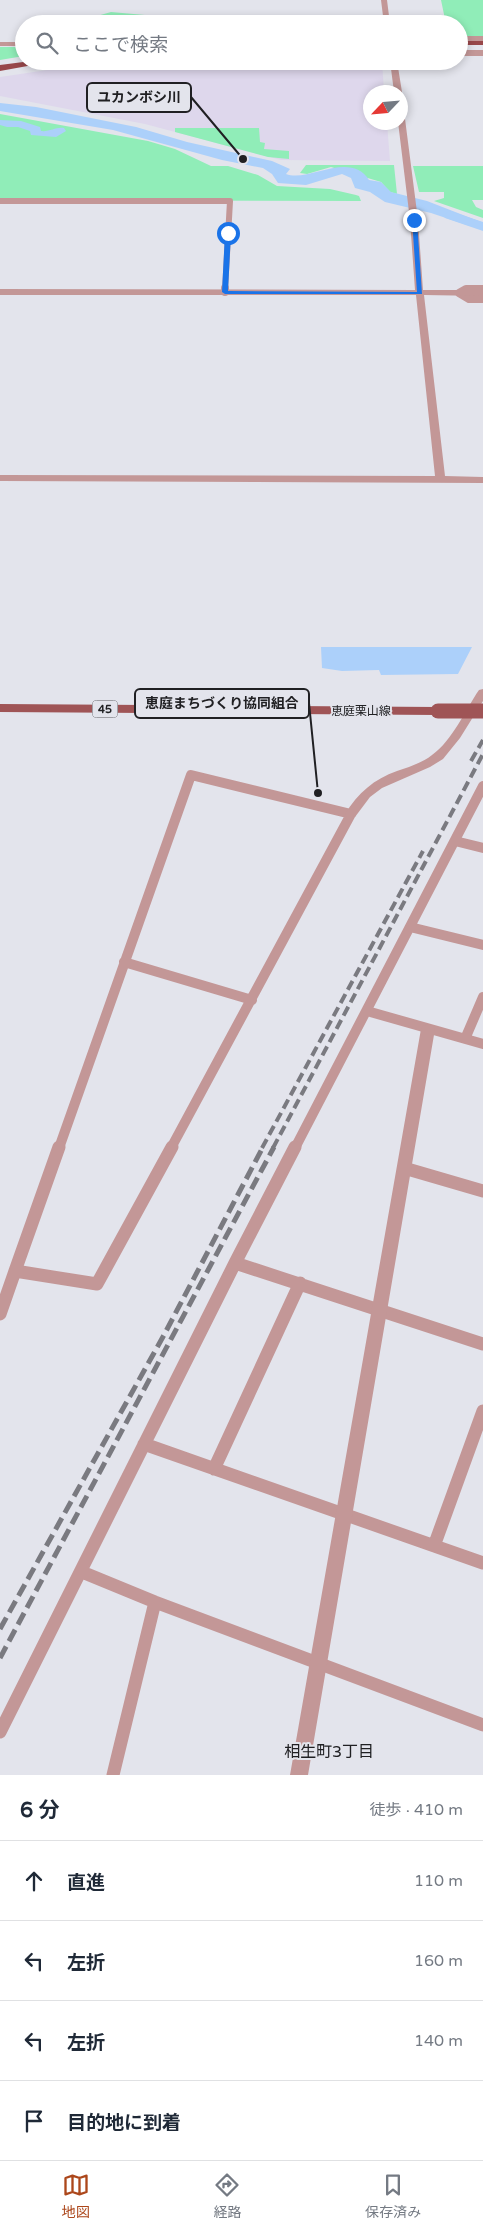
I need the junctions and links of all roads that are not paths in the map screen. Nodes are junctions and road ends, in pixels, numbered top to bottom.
1 (384, 0) edge
2 (386, 15) edge
3 (468, 39) edge
4 (483, 39) edge
5 (468, 43) edge
6 (483, 43) edge
7 (0, 44) edge
8 (15, 44) edge
9 (468, 47) edge
10 (483, 47) edge
11 (468, 53) edge
12 (483, 53) edge
13 (15, 62) edge
14 (0, 64) edge
15 (15, 66) edge
16 (0, 68) edge
17 (394, 70) edge
18 (397, 85) edge
19 (402, 130) edge
20 (0, 201) edge
21 (483, 289) edge
22 (0, 292) edge
23 (225, 292) junction
24 (420, 293) junction
25 (458, 293) junction
26 (483, 293) edge
27 (483, 299) edge
28 (0, 478) edge
29 (440, 479) junction
30 (483, 480) edge
31 (483, 692) edge
32 (0, 708) edge
33 (483, 711) edge
34 (483, 787) edge
35 (351, 814) junction
36 (455, 841) junction
37 (483, 848) edge
38 (410, 927) junction
39 (483, 946) edge
40 (124, 962) junction
41 (483, 998) edge
42 (252, 1000) junction
43 (367, 1011) junction
44 (428, 1029) junction
45 (465, 1039) junction
46 (483, 1044) edge
47 (404, 1168) junction
48 (483, 1191) edge
49 (235, 1263) junction
50 (15, 1271) junction
51 (300, 1283) junction
52 (378, 1310) junction
53 (0, 1314) edge
54 (483, 1344) edge
55 (483, 1411) edge
56 (144, 1444) junction
57 (214, 1469) junction
58 (343, 1514) junction
59 (434, 1546) junction
60 (483, 1563) edge
61 (82, 1572) junction
62 (155, 1602) junction
63 (318, 1662) junction
64 (483, 1724) edge
65 (0, 1732) edge
66 (113, 1775) edge
67 (299, 1775) edge

1 - 2 street
3 - 4 street
5 - 6 highway
7 - 8 street
9 - 10 highway
11 - 12 street
13 - 14 highway
15 - 16 highway
17 - 18 street
19 - 24 street
20 - 23 street
21 - 25 street
22 - 23 street
23 - 24 street
24 - 25 street
24 - 29 street
25 - 26 street
25 - 27 street
28 - 29 street
29 - 30 street
31 - 35 street
32 - 33 main road, 恵庭栗山線 / 45, bridge
34 - 36 street
35 - 40 street
35 - 42 street
36 - 37 street
36 - 38 street
38 - 39 street
38 - 43 street
40 - 42 street
40 - 50 street
41 - 45 street
42 - 50 street
43 - 44 street
43 - 49 street
44 - 45 street
44 - 47 street
45 - 46 street
47 - 48 street
47 - 52 street
49 - 51 street
49 - 56 street
50 - 53 street
51 - 52 street
51 - 57 street
52 - 54 street
52 - 58 street
55 - 59 street
56 - 57 street
56 - 61 street
57 - 58 street
58 - 59 street
58 - 63 street
59 - 60 street
61 - 62 street
61 - 65 street
62 - 63 street
62 - 66 street
63 - 64 street
63 - 67 street

